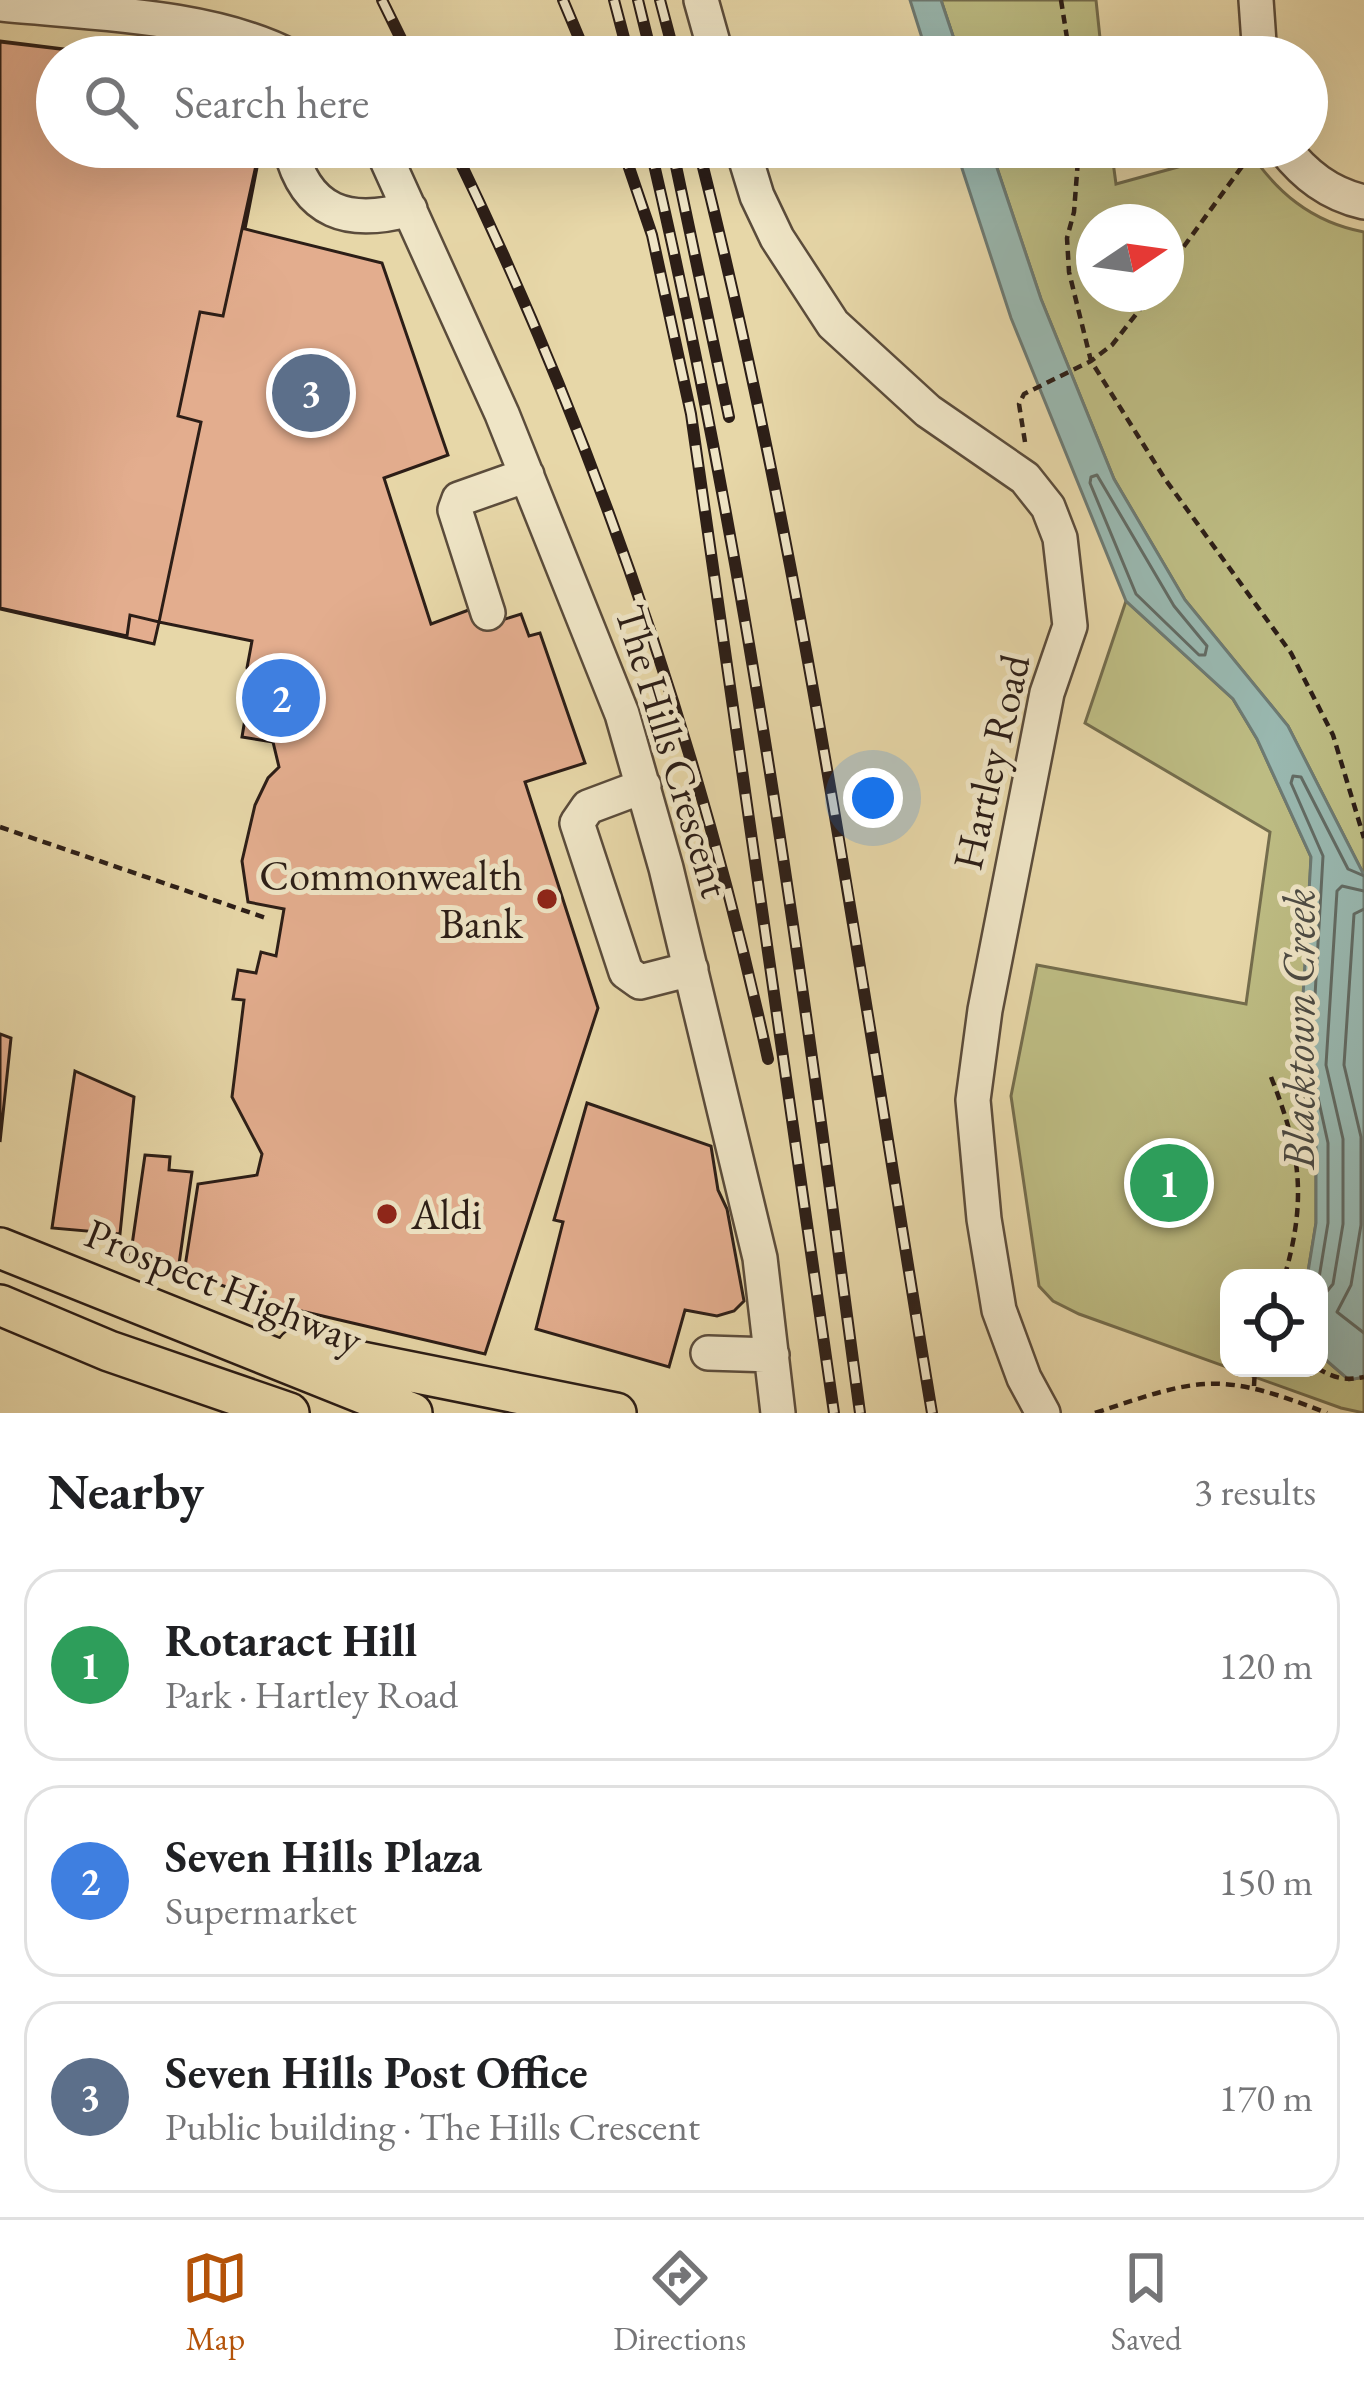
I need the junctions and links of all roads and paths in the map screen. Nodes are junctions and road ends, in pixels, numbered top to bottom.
1 (701, 0) edge
2 (1061, 0) edge
3 (1256, 0) edge
4 (0, 4) edge
5 (241, 36) edge
6 (711, 36) edge
7 (1067, 36) edge
8 (1259, 36) edge
9 (297, 168) edge
10 (391, 168) edge
11 (748, 168) edge
12 (1077, 168) edge
13 (1242, 168) edge
14 (1304, 168) edge
15 (1364, 202) edge
16 (410, 208) junction
17 (1184, 247) edge
18 (1138, 312) edge
19 (1090, 361) junction
20 (1032, 388) dead end
21 (527, 475) junction
22 (488, 613) dead end
23 (644, 786) junction
24 (0, 827) edge
25 (1364, 838) edge
26 (266, 918) dead end
27 (692, 969) junction
28 (1271, 1077) dead end
29 (0, 1248) edge
30 (1286, 1269) edge
31 (0, 1306) edge
32 (214, 1334) junction
33 (708, 1353) dead end
34 (772, 1355) junction
35 (1328, 1372) edge
36 (1254, 1377) edge
37 (1364, 1377) edge
38 (1254, 1386) junction
39 (274, 1411) edge
40 (412, 1413) edge
41 (616, 1413) edge
42 (778, 1413) edge
43 (1042, 1413) edge
44 (1095, 1413) edge
45 (1327, 1413) edge

1 - 6 street
2 - 7 path
3 - 8 street
4 - 5 street
9 - 16 street
10 - 16 street, The Hills Crescent
11 - 43 street, Hartley Road
12 - 19 path
13 - 17 path
14 - 15 street
16 - 21 street, The Hills Crescent
18 - 19 path
19 - 20 path
19 - 25 path
21 - 22 street
21 - 23 street, The Hills Crescent
23 - 27 street, The Hills Crescent
23 - 27 street
24 - 26 path
27 - 34 street, The Hills Crescent
28 - 30 path
29 - 32 main road, Prospect Highway
31 - 39 main road
32 - 40 main road, Prospect Highway
32 - 41 main road
33 - 34 street
34 - 42 street, The Hills Crescent
35 - 37 path
36 - 38 path
38 - 44 path
38 - 45 path

